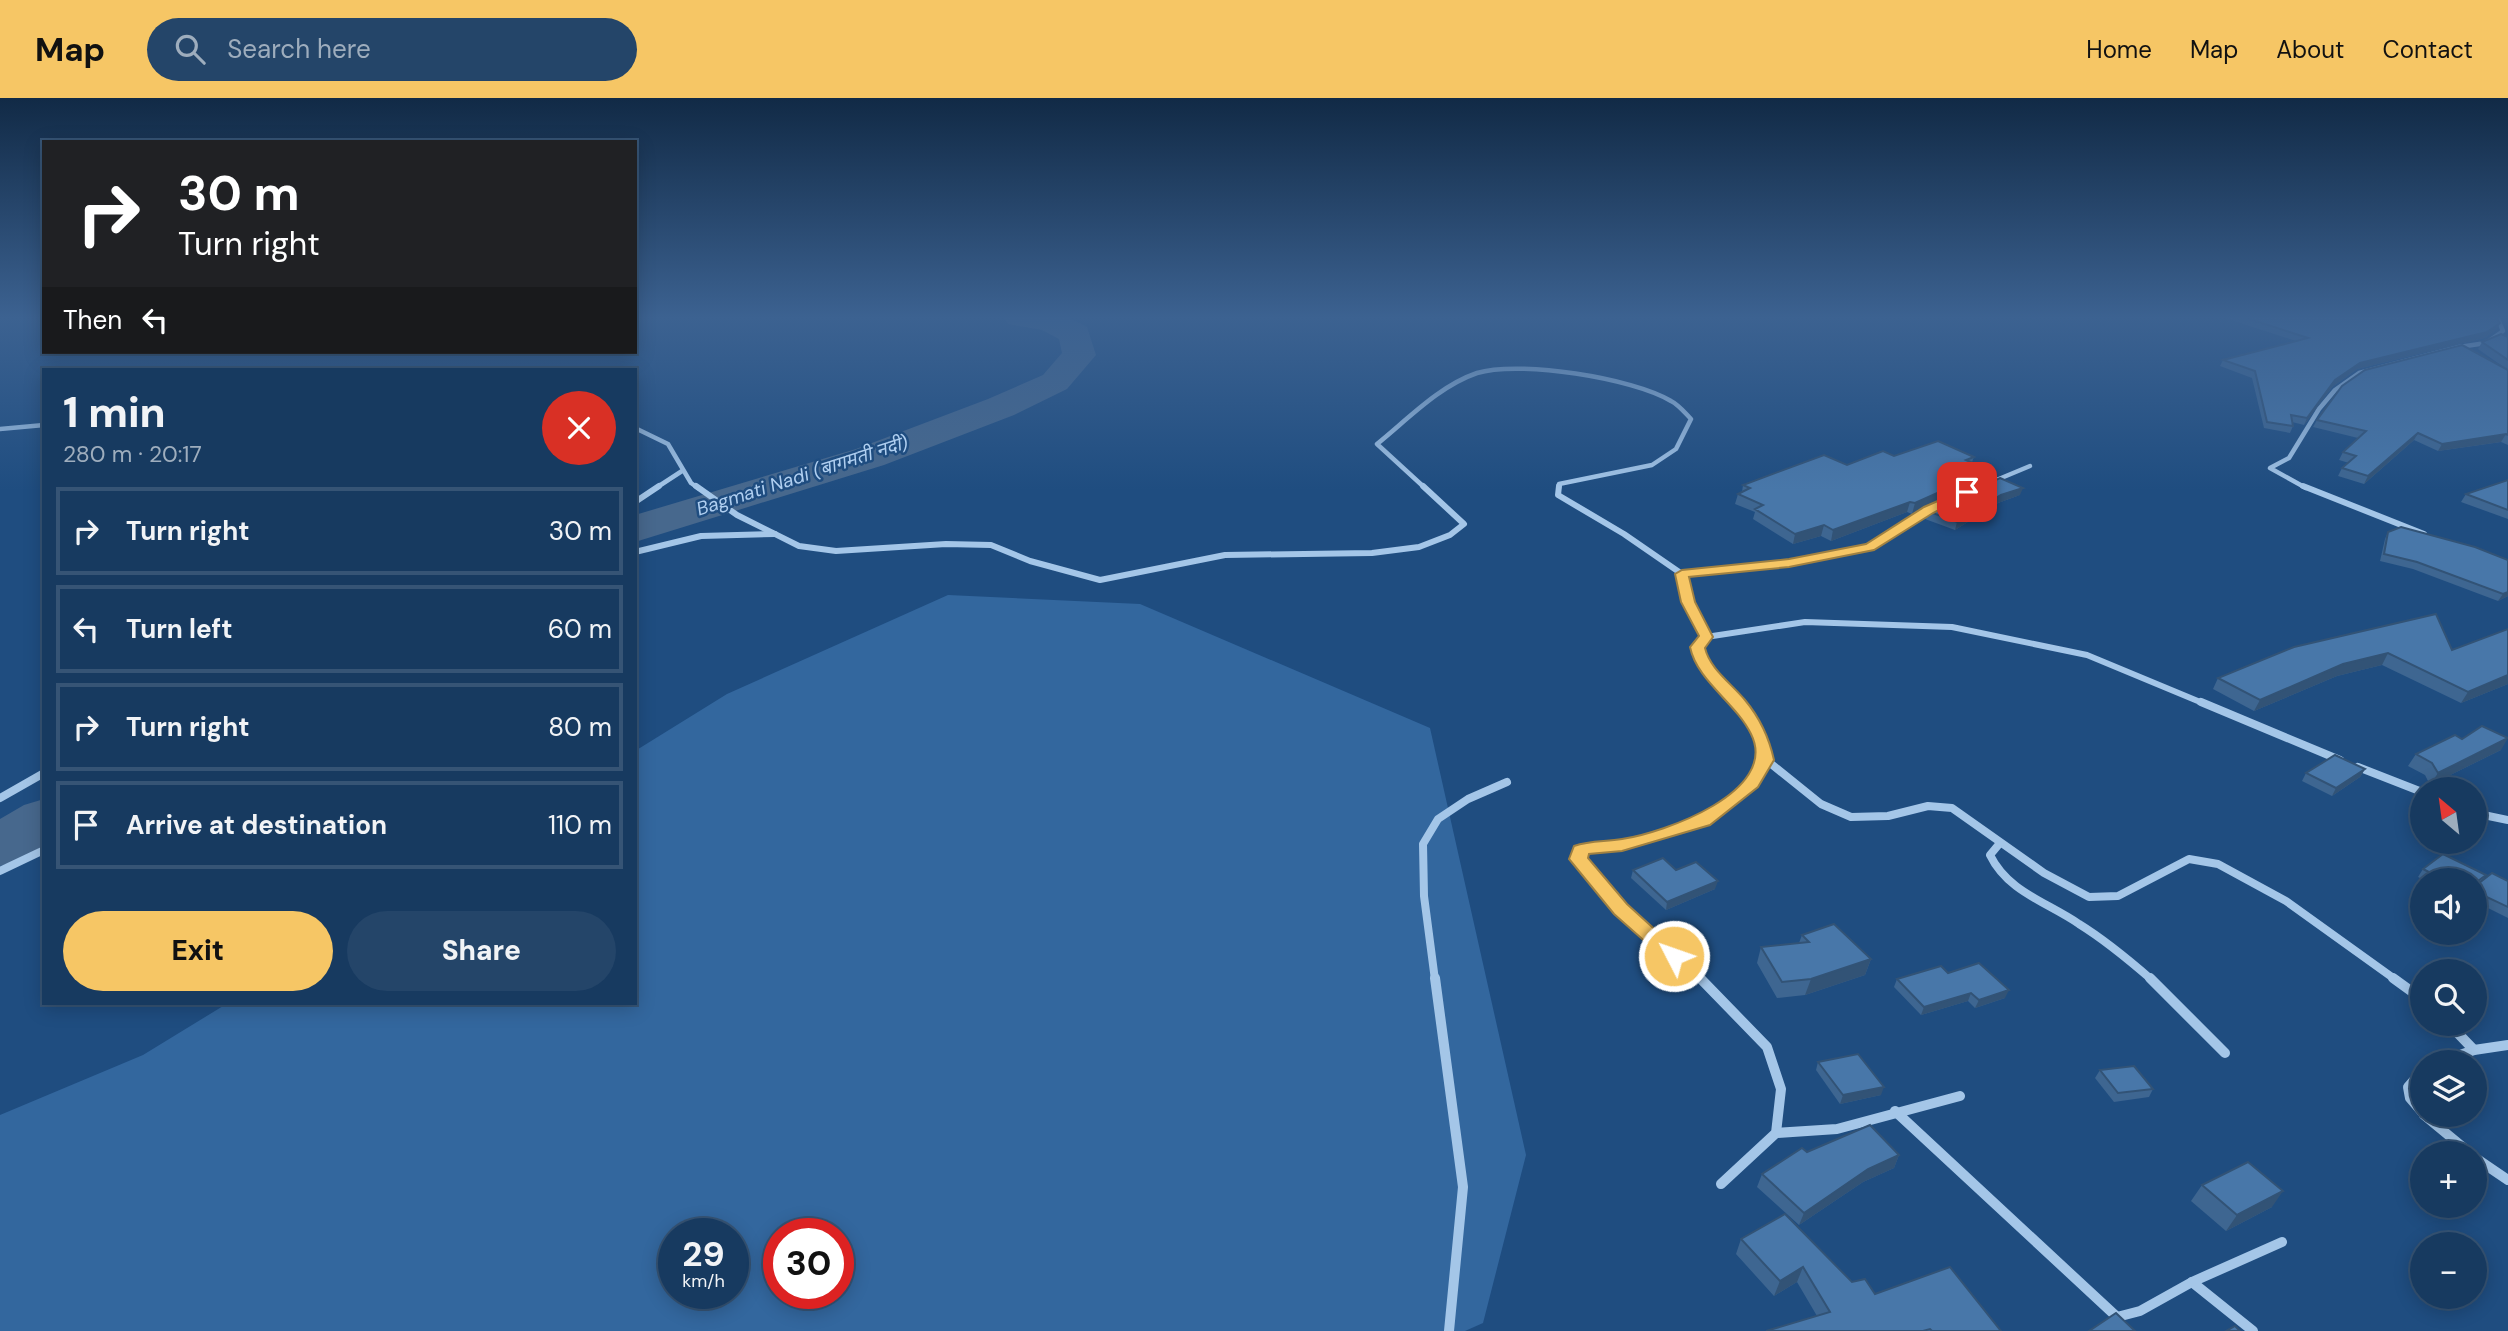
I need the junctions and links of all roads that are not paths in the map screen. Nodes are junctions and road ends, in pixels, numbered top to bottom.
1 (1475, 375) edge
2 (1574, 375) edge
3 (2357, 375) edge
4 (42, 425) edge
5 (0, 429) edge
6 (637, 429) edge
7 (2030, 467) dead end
8 (682, 471) junction
9 (637, 501) edge
10 (779, 534) junction
11 (2433, 537) edge
12 (637, 552) edge
13 (1682, 574) junction
14 (1706, 637) junction
15 (1765, 760) junction
16 (42, 774) edge
17 (1507, 782) dead end
18 (2410, 787) edge
19 (0, 798) edge
20 (2487, 816) edge
21 (2508, 820) edge
22 (2000, 843) junction
23 (42, 851) edge
24 (0, 871) edge
25 (2410, 990) edge
26 (2461, 1036) edge
27 (2508, 1045) edge
28 (2474, 1050) joint
29 (2225, 1053) dead end
30 (1960, 1096) dead end
31 (1895, 1111) junction
32 (2439, 1127) edge
33 (1776, 1133) junction
34 (2455, 1141) edge
35 (2487, 1166) edge
36 (2508, 1180) edge
37 (1721, 1184) dead end
38 (2283, 1242) dead end
39 (2192, 1282) junction
40 (1449, 1331) edge
41 (2253, 1331) edge

1 - 10 street
2 - 13 street
3 - 11 street
4 - 5 street
6 - 8 street
7 - 13 street
8 - 9 street
8 - 10 street
10 - 12 street
13 - 14 street
14 - 15 street
14 - 18 street
15 - 22 street
15 - 33 street
16 - 19 street
17 - 40 street
20 - 21 street
22 - 25 street
22 - 29 street
23 - 24 street
26 - 28 street
27 - 28 street
30 - 31 street
31 - 33 street
31 - 39 street
32 - 34 street
33 - 37 street
35 - 36 street
38 - 39 street
39 - 41 street

